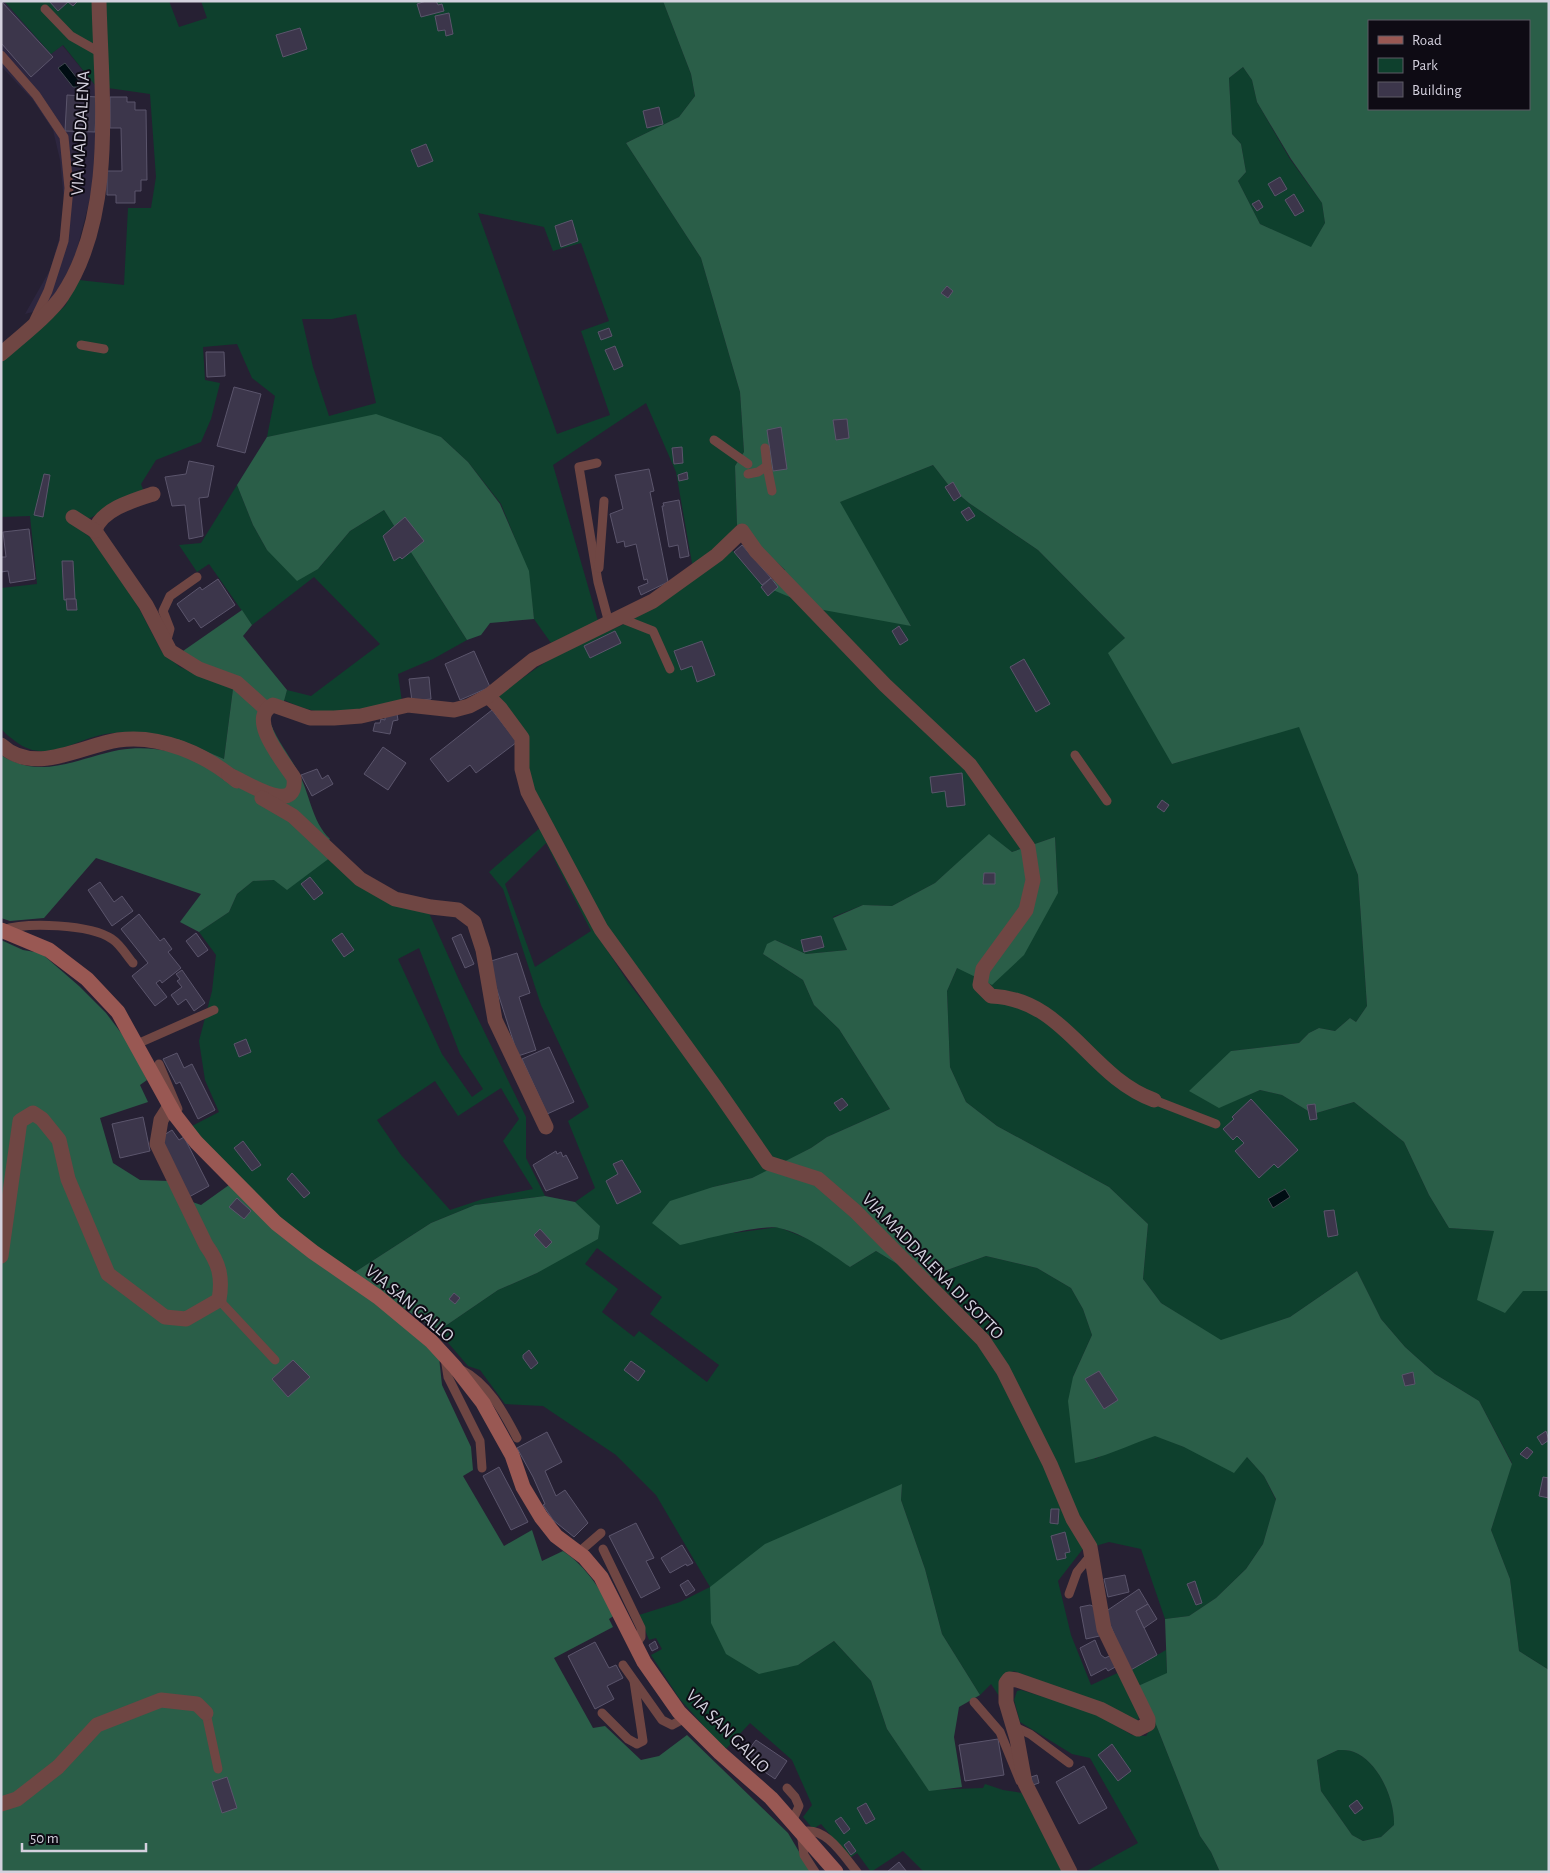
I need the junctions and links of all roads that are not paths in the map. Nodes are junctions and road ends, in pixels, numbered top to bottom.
1 (99, 1) edge
2 (45, 8) dead end
3 (101, 52) junction
4 (1, 55) edge
5 (32, 325) junction
6 (81, 345) dead end
7 (104, 349) dead end
8 (1, 354) edge
9 (714, 440) dead end
10 (765, 448) dead end
11 (597, 463) dead end
12 (748, 464) dead end
13 (767, 466) junction
14 (748, 474) dead end
15 (772, 491) dead end
16 (153, 494) dead end
17 (604, 501) dead end
18 (73, 517) dead end
19 (95, 531) junction
20 (197, 577) dead end
21 (598, 582) junction
22 (615, 620) junction
23 (166, 643) junction
24 (670, 669) dead end
25 (488, 696) junction
26 (266, 708) junction
27 (1, 745) edge
28 (1075, 755) dead end
29 (229, 775) junction
30 (294, 786) junction
31 (1107, 801) dead end
32 (300, 822) junction
33 (1, 930) edge
34 (133, 963) dead end
35 (214, 1010) dead end
36 (137, 1044) junction
37 (159, 1064) dead end
38 (1154, 1100) joint
39 (170, 1106) junction
40 (180, 1122) junction
41 (1216, 1124) dead end
42 (546, 1126) dead end
43 (1, 1256) edge
44 (219, 1300) junction
45 (275, 1360) dead end
46 (450, 1361) junction
47 (517, 1438) dead end
48 (482, 1468) dead end
49 (602, 1533) dead end
50 (603, 1549) dead end
51 (578, 1553) junction
52 (1092, 1555) junction
53 (1069, 1594) dead end
54 (635, 1645) junction
55 (623, 1665) dead end
56 (634, 1681) junction
57 (974, 1702) dead end
58 (206, 1713) joint
59 (602, 1713) dead end
60 (685, 1718) junction
61 (1013, 1726) junction
62 (1069, 1763) dead end
63 (218, 1769) dead end
64 (1024, 1783) junction
65 (787, 1788) dead end
66 (1, 1804) edge
67 (796, 1827) junction
68 (815, 1872) edge
69 (836, 1872) edge
70 (857, 1872) edge
71 (1070, 1872) edge

1 - 3 street, VIA MADDALENA
2 - 3 lane
3 - 5 street, VIA MADDALENA
4 - 5 lane
5 - 8 street, VIA MADDALENA
6 - 7 lane
9 - 12 lane
10 - 13 lane
11 - 21 lane
13 - 14 lane
13 - 15 lane
16 - 19 street
17 - 21 lane
18 - 19 street
19 - 23 street
20 - 23 lane
21 - 22 lane
22 - 24 lane
22 - 25 street
22 - 38 street
23 - 26 street
25 - 26 street
25 - 52 street, VIA MADDALENA DI SOTTO
26 - 30 street
27 - 29 street
28 - 31 lane
29 - 30 street
29 - 32 street
30 - 32 street
32 - 42 street
33 - 34 lane
33 - 36 street, VIA SAN GALLO
35 - 36 lane
36 - 39 street, VIA SAN GALLO
37 - 40 lane
38 - 41 lane
39 - 40 street, VIA SAN GALLO
39 - 44 street
40 - 46 street, VIA SAN GALLO
43 - 44 street
44 - 45 lane
46 - 47 lane
46 - 48 lane
46 - 51 street, VIA SAN GALLO
49 - 51 lane
50 - 54 lane
51 - 54 street, VIA SAN GALLO
52 - 53 lane
52 - 61 street, VIA MADDALENA DI SOTTO
54 - 60 street, VIA SAN GALLO
55 - 56 lane
56 - 59 lane
56 - 60 lane
57 - 64 lane
58 - 63 lane
58 - 66 street
60 - 67 street, VIA SAN GALLO
61 - 62 lane
61 - 64 street, VIA MADDALENA DI SOTTO
64 - 71 street, VIA MADDALENA DI SOTTO
65 - 67 lane
67 - 68 lane
67 - 69 street, VIA SAN GALLO
67 - 70 lane

